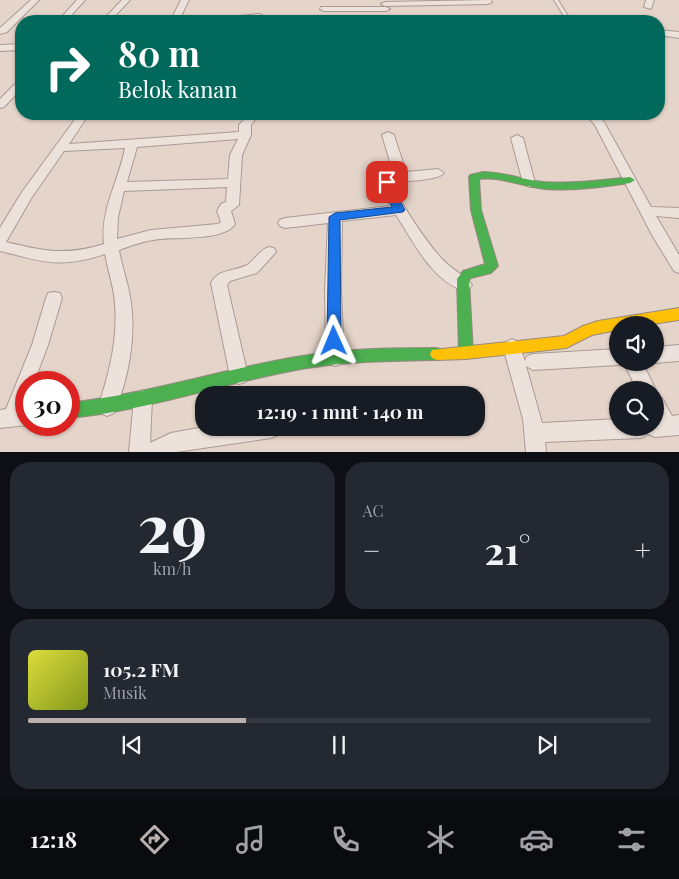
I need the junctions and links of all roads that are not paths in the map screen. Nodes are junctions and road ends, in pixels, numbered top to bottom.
1 (35, 0) edge
2 (81, 0) edge
3 (126, 0) edge
4 (185, 0) edge
5 (556, 0) edge
6 (488, 2) dead end
7 (385, 4) edge
8 (324, 9) dead end
9 (17, 15) edge
10 (67, 15) edge
11 (112, 15) edge
12 (178, 15) edge
13 (565, 15) edge
14 (15, 17) edge
15 (5, 25) edge
16 (0, 31) edge
17 (665, 34) edge
18 (679, 35) edge
19 (15, 47) edge
20 (0, 48) edge
21 (15, 89) edge
22 (0, 105) edge
23 (80, 120) edge
24 (249, 120) edge
25 (596, 120) edge
26 (245, 135) junction
27 (388, 135) dead end
28 (518, 138) dead end
29 (132, 144) junction
30 (59, 148) junction
31 (438, 173) dead end
32 (401, 177) junction
33 (630, 180) junction
34 (233, 183) junction
35 (529, 183) junction
36 (120, 187) junction
37 (399, 210) junction
38 (646, 210) junction
39 (679, 213) edge
40 (335, 217) junction
41 (286, 223) dead end
42 (0, 240) edge
43 (0, 246) edge
44 (111, 247) junction
45 (269, 252) dead end
46 (679, 267) edge
47 (464, 285) junction
48 (54, 298) dead end
49 (679, 314) edge
50 (512, 347) junction
51 (466, 353) junction
52 (679, 353) edge
53 (664, 354) edge
54 (335, 358) junction
55 (609, 358) edge
56 (533, 362) dead end
57 (228, 384) edge
58 (143, 399) junction
59 (107, 407) junction
60 (80, 410) edge
61 (13, 417) edge
62 (609, 432) edge
63 (203, 436) edge
64 (535, 442) edge
65 (139, 452) edge
66 (152, 452) edge

1 - 9 street
2 - 10 street
3 - 11 street
4 - 12 street
5 - 13 lane
6 - 7 street
7 - 8 street
14 - 15 street
15 - 16 street
17 - 18 street
19 - 20 street
21 - 22 street
23 - 30 street
24 - 26 street
25 - 33 street
26 - 29 street
26 - 34 street
27 - 32 street
28 - 35 street
29 - 30 street
29 - 36 street
30 - 42 street
31 - 32 street
32 - 37 street
33 - 35 street
33 - 38 street
34 - 36 street
34 - 44 street
35 - 47 street
36 - 44 street
37 - 40 street
37 - 47 street
38 - 39 street
38 - 46 street
40 - 41 street
40 - 54 street
43 - 44 street
44 - 59 street
45 - 57 street
47 - 51 street
48 - 61 street
49 - 50 street
50 - 51 street
50 - 64 street
51 - 54 street
52 - 53 street
54 - 57 street
55 - 56 street
57 - 58 street
58 - 59 street
58 - 65 street
59 - 60 street
62 - 64 street
63 - 66 street

